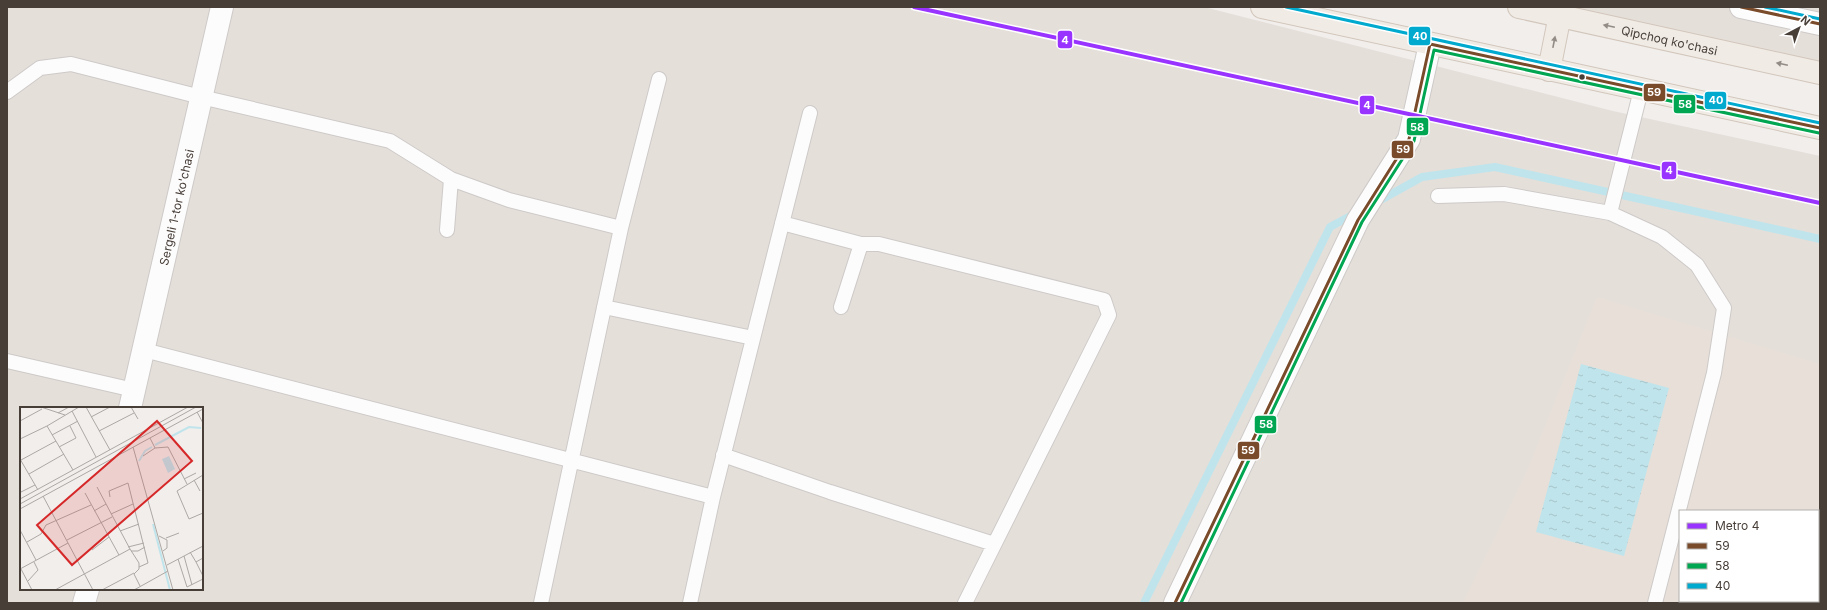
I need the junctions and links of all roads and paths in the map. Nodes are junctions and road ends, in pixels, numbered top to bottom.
1 (222, 7) edge
2 (1262, 7) edge
3 (1519, 7) edge
4 (1741, 7) edge
5 (1560, 15) junction
6 (1820, 24) edge
7 (1430, 44) junction
8 (1549, 70) junction
9 (1820, 73) edge
10 (659, 79) dead end
11 (1641, 90) junction
12 (7, 92) edge
13 (201, 98) junction
14 (810, 113) dead end
15 (1820, 128) edge
16 (452, 179) junction
17 (1438, 196) dead end
18 (1610, 213) junction
19 (782, 223) junction
20 (621, 228) junction
21 (447, 230) dead end
22 (861, 244) junction
23 (604, 307) junction
24 (842, 307) dead end
25 (753, 338) junction
26 (144, 350) junction
27 (7, 361) edge
28 (132, 399) edge
29 (724, 455) junction
30 (570, 460) junction
31 (713, 496) junction
32 (994, 544) junction
33 (88, 590) edge
34 (84, 603) edge
35 (541, 603) edge
36 (690, 603) edge
37 (965, 603) edge
38 (1175, 603) edge
39 (1655, 603) edge

1 - 13 street, Sergeli 1-tor ko'chasi
2 - 7 main road
3 - 5 main road, Qipchoq ko'chasi
4 - 6 street
8 -> 5 main road
9 -> 5 main road, Qipchoq ko'chasi
7 - 8 main road
7 - 38 street
8 - 11 main road
10 - 20 lane
11 - 15 main road
11 - 18 lane
12 - 13 lane
13 - 16 lane
13 - 26 street, Sergeli 1-tor ko'chasi
14 - 19 lane
16 - 20 lane
16 - 21 lane
17 - 18 lane
18 - 39 lane
19 - 22 lane
19 - 25 lane
20 - 23 lane
22 - 24 lane
22 - 32 lane
23 - 25 lane
23 - 30 lane
25 - 29 lane
26 - 28 street, Sergeli 1-tor ko'chasi
26 - 30 lane
27 - 28 lane
29 - 31 lane
29 - 32 lane
30 - 31 lane
30 - 35 lane
31 - 36 lane
32 - 37 lane
33 - 34 street

